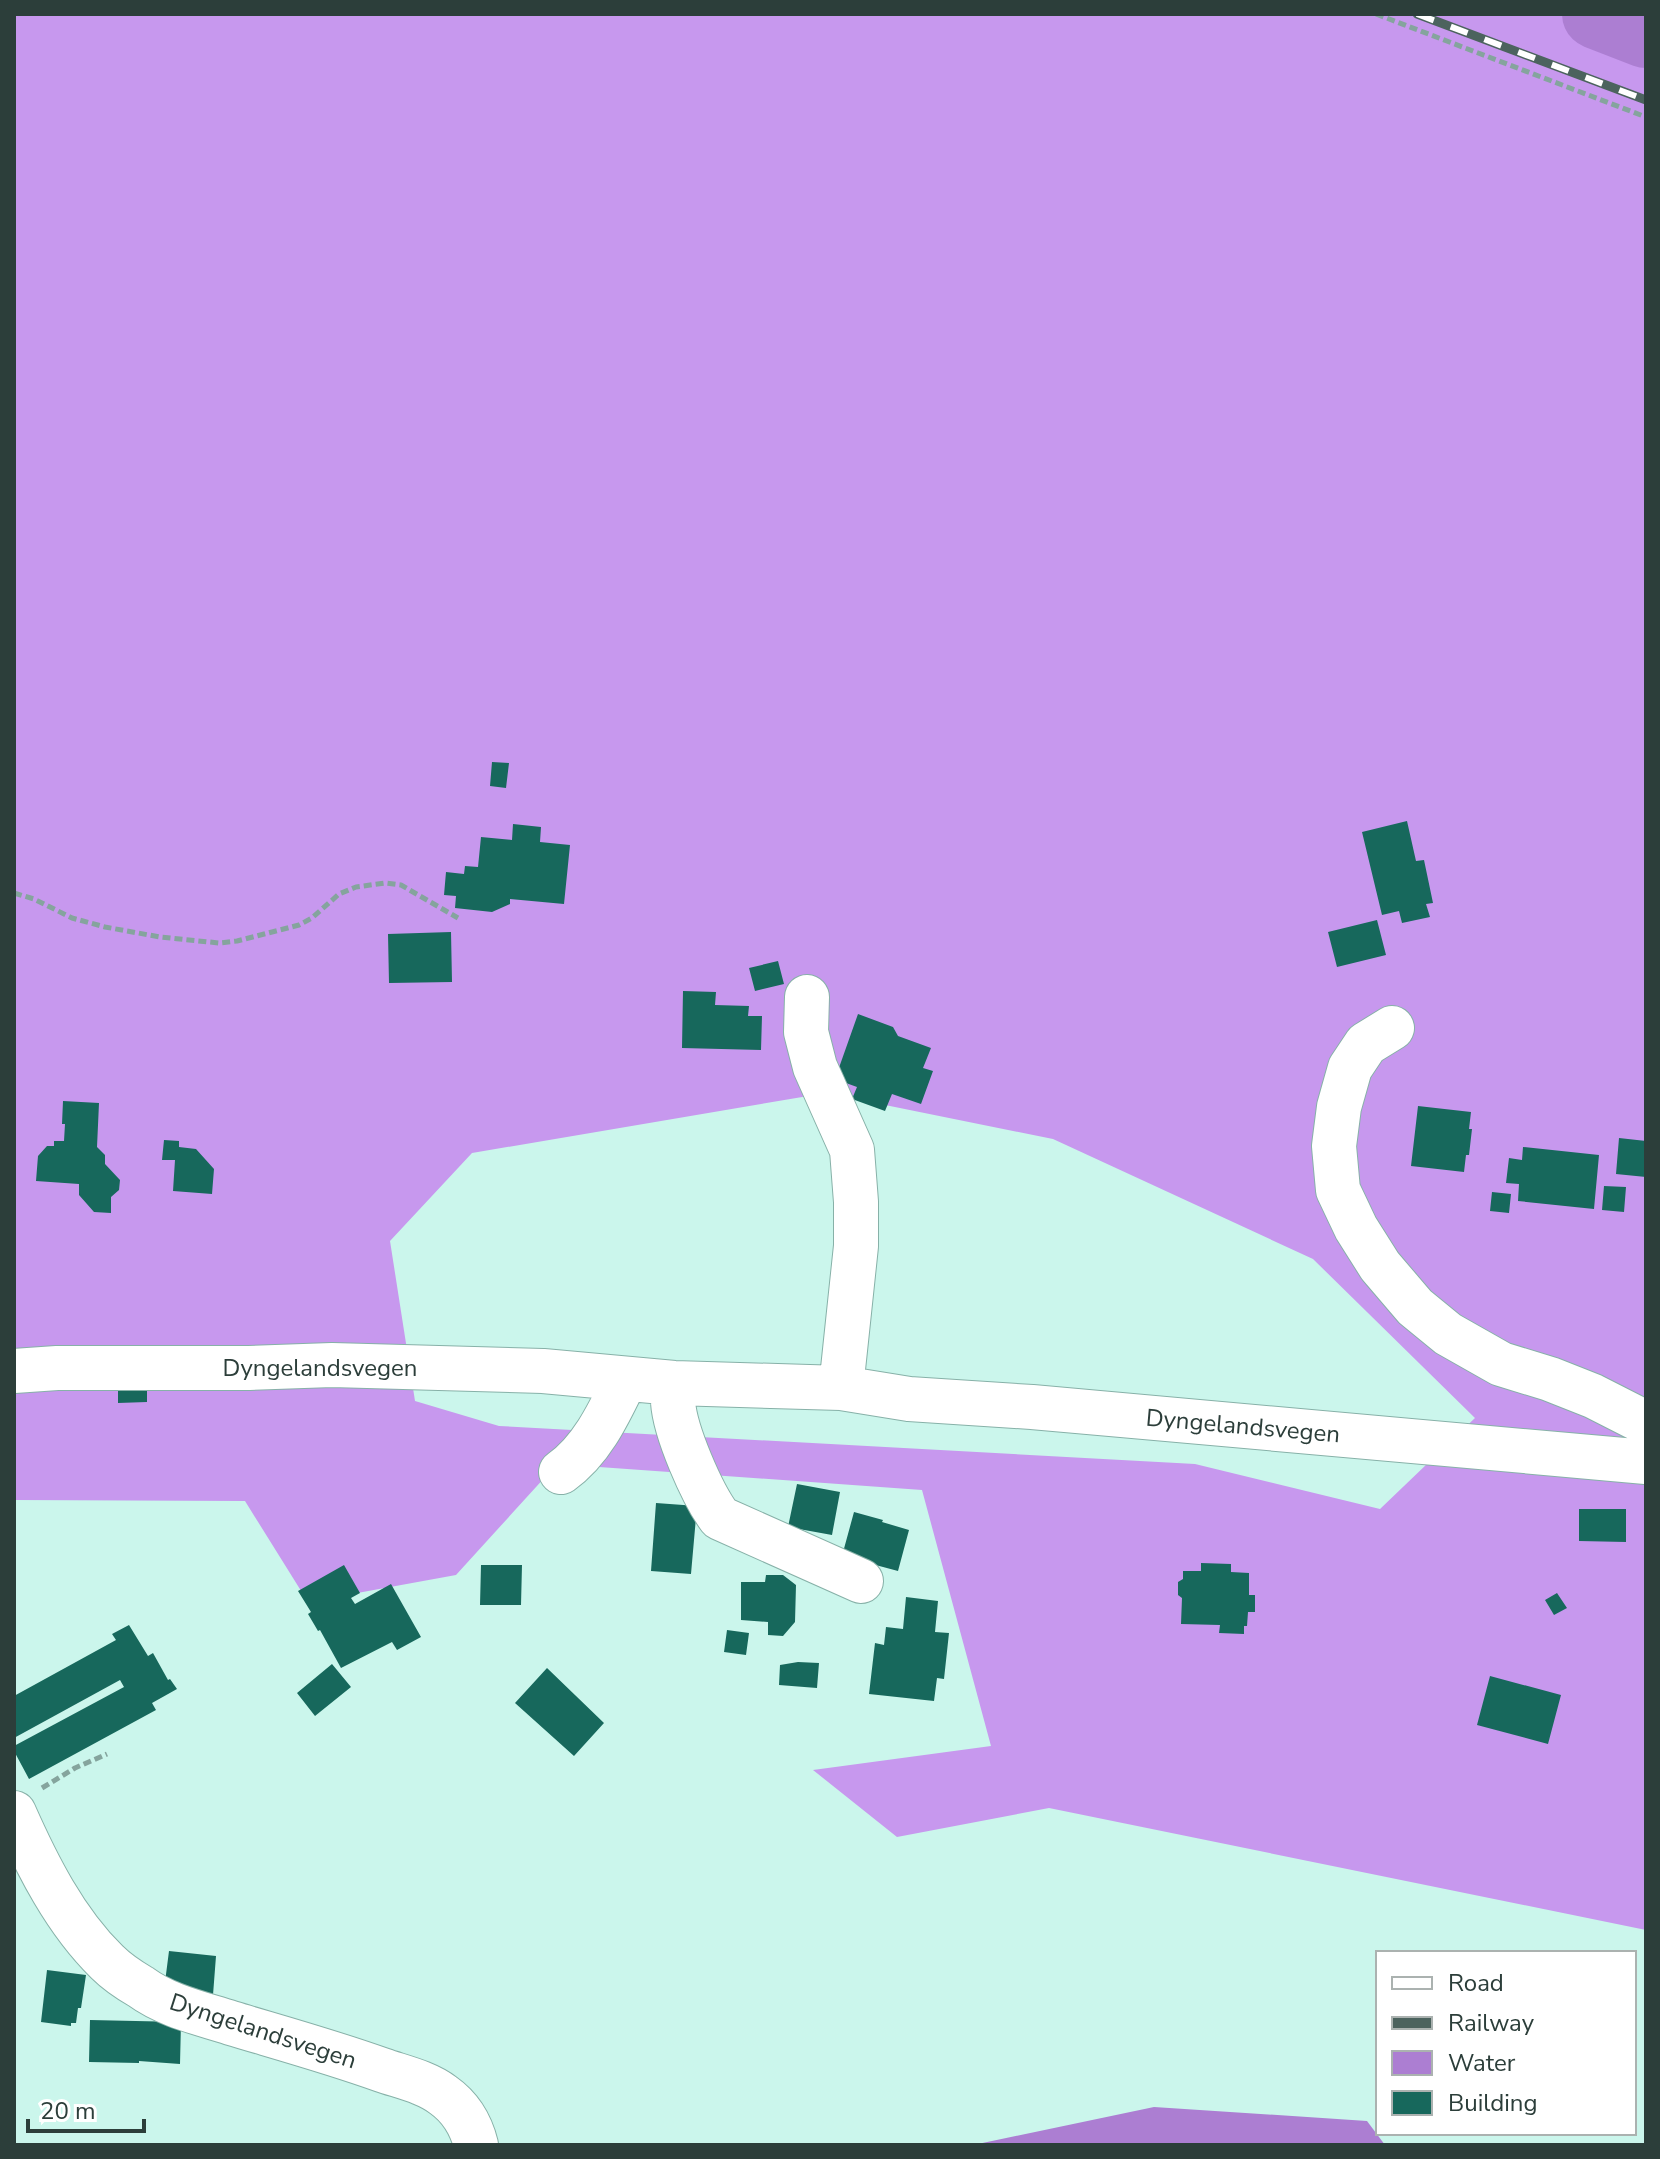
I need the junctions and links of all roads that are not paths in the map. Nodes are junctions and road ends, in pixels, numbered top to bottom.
1 (807, 997) dead end
2 (1392, 1028) dead end
3 (14, 1371) edge
4 (625, 1380) junction
5 (674, 1383) junction
6 (841, 1388) junction
7 (1646, 1423) edge
8 (1646, 1462) edge
9 (561, 1472) dead end
10 (861, 1581) dead end
11 (28, 1801) edge
12 (476, 2145) edge

1 - 6 street
2 - 7 street
3 - 4 street, Dyngelandsvegen
4 - 5 street, Dyngelandsvegen
4 - 9 street
5 - 6 street, Dyngelandsvegen
5 - 10 street
6 - 8 street, Dyngelandsvegen
11 - 12 street, Dyngelandsvegen

